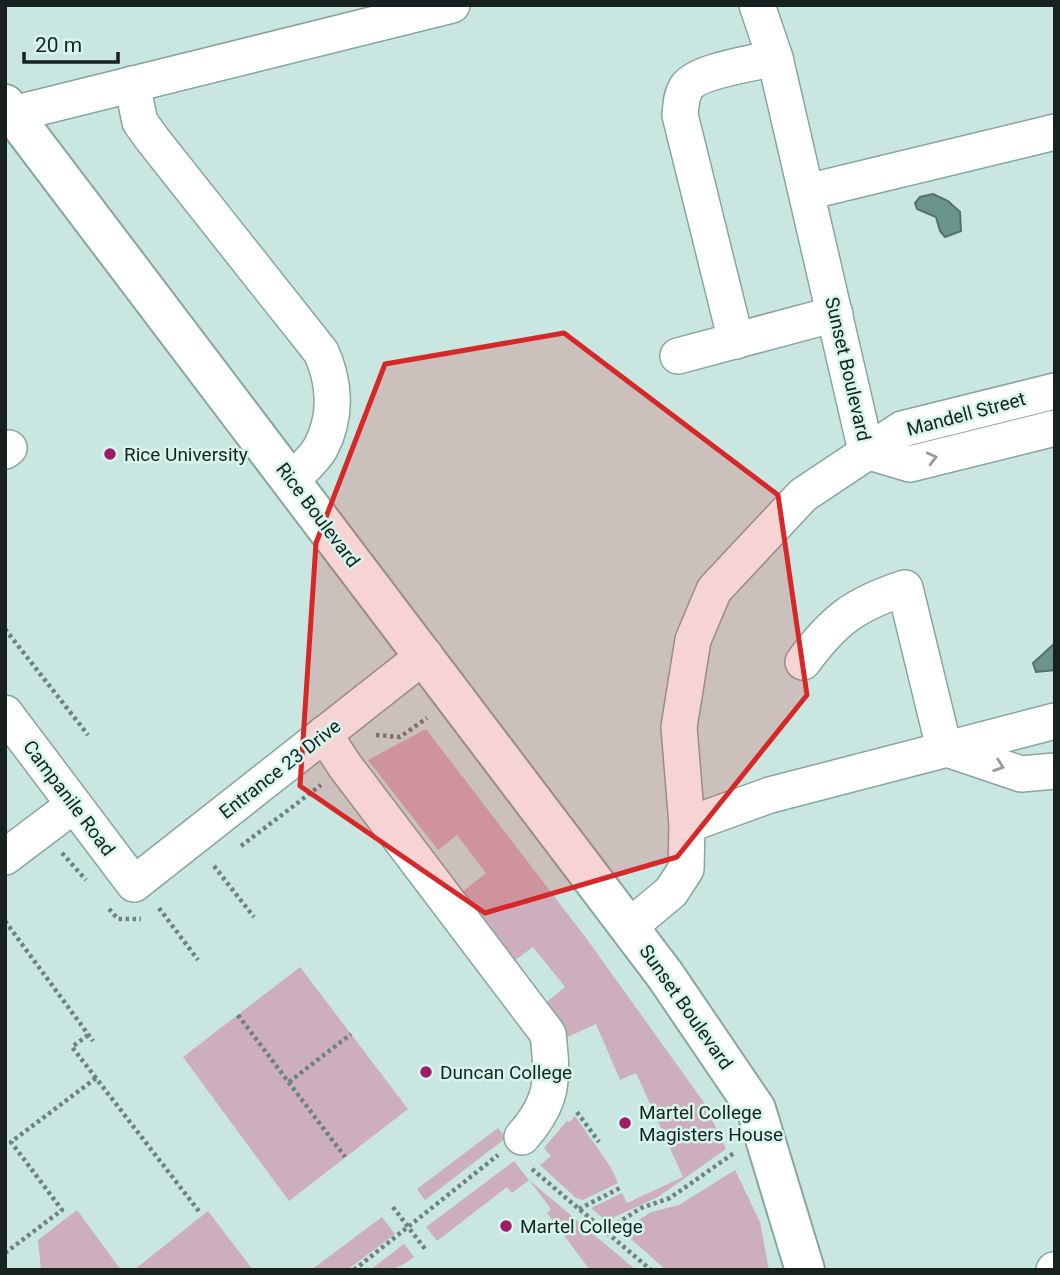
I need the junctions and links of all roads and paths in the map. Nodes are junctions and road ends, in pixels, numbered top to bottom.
1 (452, 5) edge
2 (757, 5) edge
3 (342, 18) edge
4 (775, 58) junction
5 (132, 84) junction
6 (9, 109) edge
7 (1055, 132) edge
8 (807, 192) junction
9 (835, 314) junction
10 (736, 341) junction
11 (678, 356) dead end
12 (1055, 391) edge
13 (1055, 429) edge
14 (866, 451) junction
15 (292, 480) junction
16 (5, 629) edge
17 (425, 655) junction
18 (803, 662) dead end
19 (5, 713) edge
20 (1055, 721) edge
21 (324, 734) junction
22 (88, 735) dead end
23 (944, 748) junction
24 (1055, 771) edge
25 (74, 805) junction
26 (687, 825) junction
27 (5, 858) edge
28 (214, 866) dead end
29 (134, 884) joint
30 (159, 908) dead end
31 (254, 917) dead end
32 (5, 921) edge
33 (629, 927) junction
34 (198, 960) dead end
35 (238, 1015) dead end
36 (351, 1034) dead end
37 (88, 1035) junction
38 (93, 1041) dead end
39 (96, 1078) junction
40 (289, 1082) junction
41 (514, 1142) junction
42 (741, 1149) dead end
43 (345, 1157) dead end
44 (620, 1188) dead end
45 (393, 1207) dead end
46 (579, 1209) junction
47 (201, 1214) dead end
48 (409, 1227) junction
49 (605, 1231) junction
50 (425, 1249) dead end
51 (5, 1253) edge
52 (354, 1270) edge
53 (651, 1270) edge
54 (805, 1270) edge

1 - 3 street
2 - 4 street, Sunset Boulevard
3 - 5 street
4 - 8 street, Sunset Boulevard
4 - 10 street
5 - 6 street
5 - 15 street
6 - 15 main road, Rice Boulevard
7 - 8 street
8 - 9 street, Sunset Boulevard
9 - 10 street
9 - 14 street, Sunset Boulevard
10 - 11 street
12 - 14 street, Mandell Street
14 -> 13 street, Mandell Street
14 - 26 street, Sunset Boulevard
15 - 17 main road, Rice Boulevard
16 - 22 path
17 - 21 street, Entrance 23 Drive
17 - 33 main road, Rice Boulevard
18 - 23 street
19 - 25 street, Campanile Road
20 - 23 street
21 - 29 street, Entrance 23 Drive
21 - 41 street
23 -> 24 street
23 - 26 street
25 - 27 street
25 - 29 street, Campanile Road
26 - 33 street, Sunset Boulevard
28 - 31 path
30 - 34 path
32 - 37 path
33 - 54 main road, Sunset Boulevard
35 - 40 path
36 - 40 path
37 - 38 path
37 - 39 path
39 - 47 path
39 - 51 path
40 - 43 path
41 - 46 path
41 - 48 path
42 - 49 path
44 - 46 path
45 - 48 path
46 - 49 path
48 - 50 path
48 - 52 path
49 - 53 path

